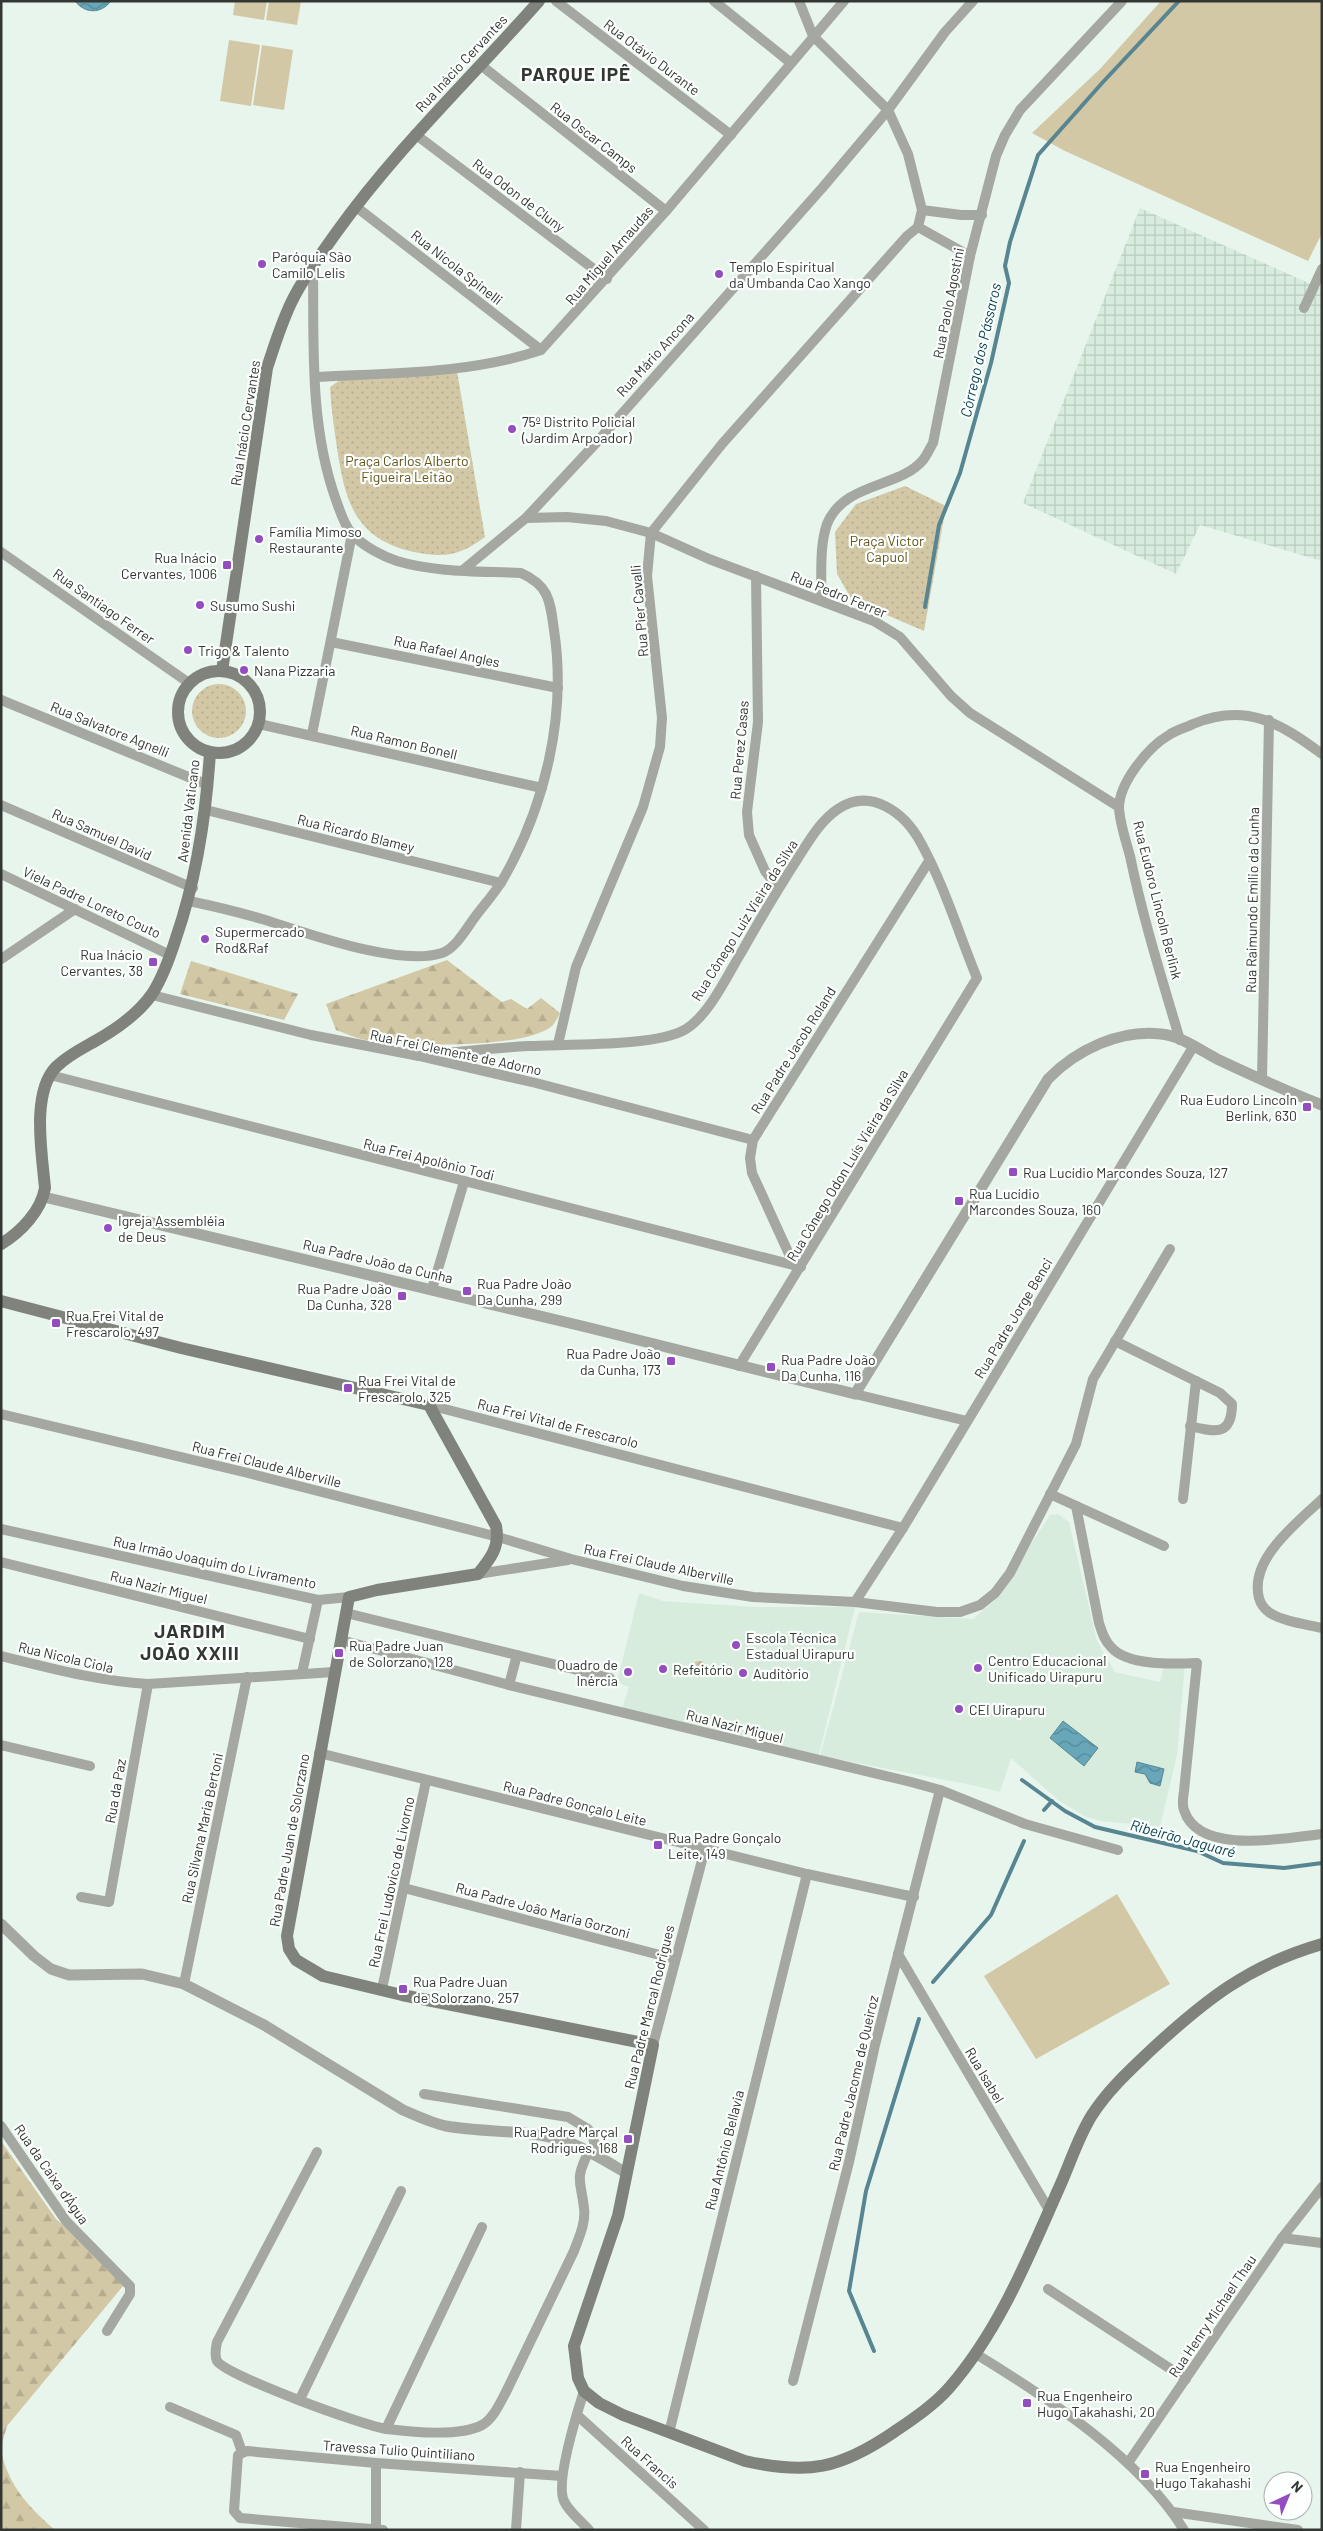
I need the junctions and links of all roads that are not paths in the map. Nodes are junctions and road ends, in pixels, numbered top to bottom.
1 (539, 1) edge
2 (556, 1) edge
3 (714, 1) edge
4 (799, 1) edge
5 (844, 1) edge
6 (973, 1) edge
7 (1122, 1) edge
8 (812, 36) junction
9 (791, 63) junction
10 (482, 66) junction
11 (888, 110) junction
12 (415, 134) junction
13 (731, 135) junction
14 (355, 206) junction
15 (922, 210) junction
16 (666, 211) junction
17 (982, 215) junction
18 (918, 228) junction
19 (970, 256) junction
20 (313, 264) junction
21 (1322, 269) edge
22 (607, 279) junction
23 (1304, 308) dead end
24 (542, 350) junction
25 (315, 377) junction
26 (526, 518) junction
27 (651, 533) junction
28 (352, 534) junction
29 (1, 552) edge
30 (463, 570) junction
31 (756, 576) junction
32 (821, 600) junction
33 (330, 642) junction
34 (222, 670) junction
35 (189, 683) junction
36 (558, 688) junction
37 (1, 700) edge
38 (1268, 720) junction
39 (259, 724) junction
40 (312, 734) junction
41 (210, 752) junction
42 (1322, 754) edge
43 (208, 785) junction
44 (542, 788) junction
45 (1, 805) edge
46 (1119, 807) junction
47 (206, 810) junction
48 (929, 861) junction
49 (1, 874) edge
50 (501, 883) junction
51 (778, 888) junction
52 (191, 895) junction
53 (75, 909) junction
54 (170, 954) junction
55 (1, 959) edge
56 (977, 978) joint
57 (152, 995) junction
58 (1180, 1040) junction
59 (558, 1044) junction
60 (1193, 1047) junction
61 (419, 1056) junction
62 (50, 1075) junction
63 (1262, 1080) junction
64 (1322, 1105) edge
65 (752, 1140) junction
66 (464, 1182) junction
67 (44, 1197) junction
68 (1, 1244) edge
69 (1170, 1248) dead end
70 (798, 1266) junction
71 (432, 1289) junction
72 (1, 1301) edge
73 (1115, 1341) junction
74 (739, 1366) junction
75 (1196, 1381) junction
76 (855, 1394) junction
77 (430, 1405) junction
78 (1, 1414) edge
79 (967, 1421) junction
80 (1190, 1426) junction
81 (1050, 1494) junction
82 (1183, 1499) dead end
83 (1322, 1499) edge
84 (1076, 1506) junction
85 (903, 1528) junction
86 (1, 1529) edge
87 (498, 1537) junction
88 (1164, 1546) dead end
89 (571, 1559) junction
90 (1, 1562) edge
91 (478, 1574) junction
92 (349, 1597) junction
93 (318, 1600) junction
94 (855, 1602) junction
95 (346, 1614) junction
96 (1322, 1628) edge
97 (310, 1639) junction
98 (341, 1640) junction
99 (517, 1655) junction
100 (1, 1656) edge
101 (334, 1672) junction
102 (302, 1673) junction
103 (247, 1677) junction
104 (610, 1678) dead end
105 (148, 1684) junction
106 (509, 1685) junction
107 (1, 1745) edge
108 (319, 1753) junction
109 (90, 1766) dead end
110 (426, 1781) junction
111 (940, 1790) junction
112 (1322, 1834) edge
113 (704, 1849) junction
114 (1118, 1850) dead end
115 (806, 1874) junction
116 (404, 1888) junction
117 (81, 1896) dead end
118 (914, 1897) junction
119 (1, 1924) edge
120 (1322, 1944) edge
121 (898, 1954) junction
122 (675, 1959) junction
123 (184, 1984) junction
124 (382, 1989) junction
125 (653, 2045) junction
126 (424, 2094) dead end
127 (1, 2126) edge
128 (317, 2152) dead end
129 (593, 2153) junction
130 (626, 2173) junction
131 (1322, 2187) edge
132 (400, 2191) dead end
133 (1049, 2210) junction
134 (482, 2227) dead end
135 (1282, 2238) junction
136 (1322, 2243) edge
137 (1048, 2288) dead end
138 (107, 2331) dead end
139 (976, 2354) junction
140 (1186, 2380) junction
141 (793, 2382) dead end
142 (584, 2391) junction
143 (300, 2399) junction
144 (170, 2407) dead end
145 (577, 2416) junction
146 (386, 2429) junction
147 (669, 2433) junction
148 (240, 2456) junction
149 (376, 2463) junction
150 (1128, 2463) junction
151 (520, 2472) junction
152 (562, 2476) junction
153 (1173, 2512) junction
154 (376, 2529) edge
155 (383, 2530) edge
156 (516, 2530) edge
157 (589, 2530) edge
158 (704, 2530) edge
159 (1184, 2530) edge
160 (1298, 2530) edge

1 - 10 main road, Rua Inácio Cervantes
2 - 13 street, Rua Otávio Durante
3 - 9 street
4 - 8 street
5 - 8 street, Rua Miguel Arnaudas
6 - 11 street, Rua Mário Ancona
7 - 17 street, Rua Paolo Agostini
8 - 9 street, Rua Miguel Arnaudas
8 - 11 street
9 - 13 street, Rua Miguel Arnaudas
10 - 12 main road, Rua Inácio Cervantes
10 - 16 street, Rua Oscar Camps
11 - 15 street
11 - 26 street, Rua Mário Ancona
12 - 14 main road, Rua Inácio Cervantes
12 - 22 street, Rua Odon de Cluny
13 - 16 street, Rua Miguel Arnaudas
14 - 20 main road, Rua Inácio Cervantes
14 - 24 street, Rua Nicola Spinelli
15 - 17 street
15 - 18 street
16 - 22 street, Rua Miguel Arnaudas
17 - 19 street, Rua Paolo Agostini
18 - 19 street
18 - 27 street
19 - 32 street, Rua Paolo Agostini
20 - 25 street
20 - 34 main road, Rua Inácio Cervantes
21 - 23 street
22 - 24 street, Rua Miguel Arnaudas
24 - 25 street, Rua Miguel Arnaudas
25 - 28 street
26 - 27 street, Rua Pedro Ferrer
26 - 30 street, Rua Mário Ancona
27 - 31 street, Rua Pedro Ferrer
27 - 59 street, Rua Pier Cavalli
28 - 30 street
28 - 33 street
29 - 35 street, Rua Santiago Ferrer
30 - 36 street, Rua Samuel David
31 - 32 street, Rua Pedro Ferrer
31 - 51 street, Rua Perez Casas
32 - 46 street, Rua Pedro Ferrer
33 - 36 street, Rua Rafael Angles
33 - 40 street
34 - 35 main road
34 - 39 main road
35 - 41 main road
36 - 44 street, Rua Samuel David
37 - 43 street, Rua Salvatore Agnelli
38 - 42 street, Rua Eudoro Lincoln Berlink
38 - 46 street, Rua Eudoro Lincoln Berlink
38 - 63 street, Rua Raimundo Emílio da Cunha
39 - 40 street, Rua Ramon Bonell
39 - 41 main road
40 - 44 street, Rua Ramon Bonell
41 - 43 main road, Avenida Vaticano
43 - 47 main road, Avenida Vaticano
44 - 50 street, Rua Samuel David
45 - 52 street, Rua Samuel David
46 - 58 street, Rua Eudoro Lincoln Berlink
47 - 50 street, Rua Ricardo Blamey
47 - 52 main road, Avenida Vaticano
48 - 51 street, Rua Cônego Luiz Vieira da Silva
48 - 56 street, Rua Cônego Luiz Vieira da Silva
48 - 65 street, Rua Padre Jacob Roland
49 - 53 street, Viela Padre Loreto Couto
50 - 52 street, Rua Samuel David
51 - 59 street, Rua Cônego Luiz Vieira da Silva
52 - 54 main road, Avenida Vaticano
53 - 54 street, Viela Padre Loreto Couto
53 - 55 street
54 - 57 main road, Avenida Vaticano
56 - 70 street, Rua Cônego Odon Luís Vieira da Silva
57 - 61 street, Rua Frei Clemente de Adorno
57 - 62 main road, Avenida Vaticano
58 - 60 street
58 - 76 street
59 - 61 street, Rua Cônego Luiz Vieira da Silva
60 - 63 street
60 - 79 street, Rua Padre Jorge Benci
61 - 65 street, Rua Frei Clemente de Adorno
62 - 66 street, Rua Frei Apolônio Todi
62 - 67 main road, Avenida Vaticano
63 - 64 street
65 - 70 street, Rua Padre Jacob Roland
66 - 70 street, Rua Frei Apolônio Todi
66 - 71 street
67 - 68 main road
67 - 71 street, Rua Padre João da Cunha
69 - 73 street, Rua Frei Claude Alberville
70 - 74 street, Rua Cônego Odon Luís Vieira da Silva
71 - 74 street, Rua Padre João da Cunha
72 - 77 main road, Rua Frei Vital de Frescarolo
73 - 75 street
73 - 81 street, Rua Frei Claude Alberville
74 - 76 street, Rua Padre João da Cunha
75 - 80 street
75 - 80 street
76 - 79 street, Rua Padre João da Cunha
77 - 85 street, Rua Frei Vital de Frescarolo
77 - 87 main road
78 - 87 street, Rua Frei Claude Alberville
79 - 85 street, Rua Padre Jorge Benci
80 - 82 street
81 - 84 street
81 - 94 street, Rua Frei Claude Alberville
83 - 96 street
84 - 88 street
84 - 112 street
85 - 94 street, Rua Padre Jorge Benci
86 - 93 street, Rua Irmão Joaquim do Livramento
87 - 89 street, Rua Frei Claude Alberville
87 - 91 main road
89 - 91 street, Rua Irmão Joaquim do Livramento
89 - 94 street, Rua Frei Claude Alberville
90 - 97 street, Rua Nazir Miguel
91 - 92 main road, Rua Irmão Joaquim do Livramento
92 - 93 street, Rua Irmão Joaquim do Livramento
92 - 95 main road, Rua Padre Juan de Solorzano
93 - 97 street
95 - 98 main road, Rua Padre Juan de Solorzano
95 - 99 street
97 - 102 street
98 - 101 main road, Rua Padre Juan de Solorzano
98 - 106 street, Rua Nazir Miguel
99 - 104 street
99 - 106 street
100 - 105 street, Rua Nicola Ciola
101 - 102 street, Rua Nicola Ciola
101 - 108 main road, Rua Padre Juan de Solorzano
102 - 103 street, Rua Nicola Ciola
103 - 105 street, Rua Nicola Ciola
103 - 123 street, Rua Silvana Maria Bertoni
105 - 117 street, Rua da Paz
106 - 111 street, Rua Nazir Miguel
107 - 109 street
108 - 110 street, Rua Padre Gonçalo Leite
108 - 124 main road, Rua Padre Juan de Solorzano
110 - 113 street, Rua Padre Gonçalo Leite
110 - 116 street, Rua Frei Ludovico de Livorno
111 - 114 street, Rua Nazir Miguel
111 - 118 street, Rua Padre Jacome de Queiroz
113 - 115 street, Rua Padre Gonçalo Leite
113 - 122 street, Rua Padre Marcal Rodrigues
115 - 118 street, Rua Padre Gonçalo Leite
115 - 147 street, Rua Antônio Bellavia
116 - 122 street, Rua Padre João Maria Gorzoni
116 - 124 street, Rua Frei Ludovico de Livorno
118 - 121 street, Rua Padre Jacome de Queiroz
119 - 123 street
120 - 133 main road
121 - 133 street, Rua Isabel
121 - 141 street, Rua Padre Jacome de Queiroz
122 - 125 street, Rua Padre Marcal Rodrigues
123 - 129 street
124 - 125 main road, Rua Padre Juan de Solorzano
125 - 130 main road, Rua Padre Marcal Rodrigues
126 - 129 street
127 - 138 street, Rua da Caixa d'Água
128 - 143 street
129 - 130 street
129 - 146 street
130 - 142 main road, Rua Padre Marcal Rodrigues
131 - 135 street, Rua Henry Michael Thau
132 - 143 street
133 - 139 main road
134 - 146 street
135 - 136 street
135 - 140 street, Rua Henry Michael Thau
137 - 140 street
139 - 147 main road
139 - 150 street
140 - 150 street, Rua Henry Michael Thau
142 - 145 street
142 - 147 main road
143 - 146 street
144 - 148 street
145 - 152 street
145 - 158 street, Rua Francis
148 - 149 street, Travessa Tulio Quintiliano
148 - 154 street
149 - 151 street, Travessa Tulio Quintiliano
149 - 154 street
150 - 153 street
151 - 152 street, Travessa Tulio Quintiliano
151 - 156 street
152 - 157 street
153 - 159 street
153 - 160 street
154 - 155 street

